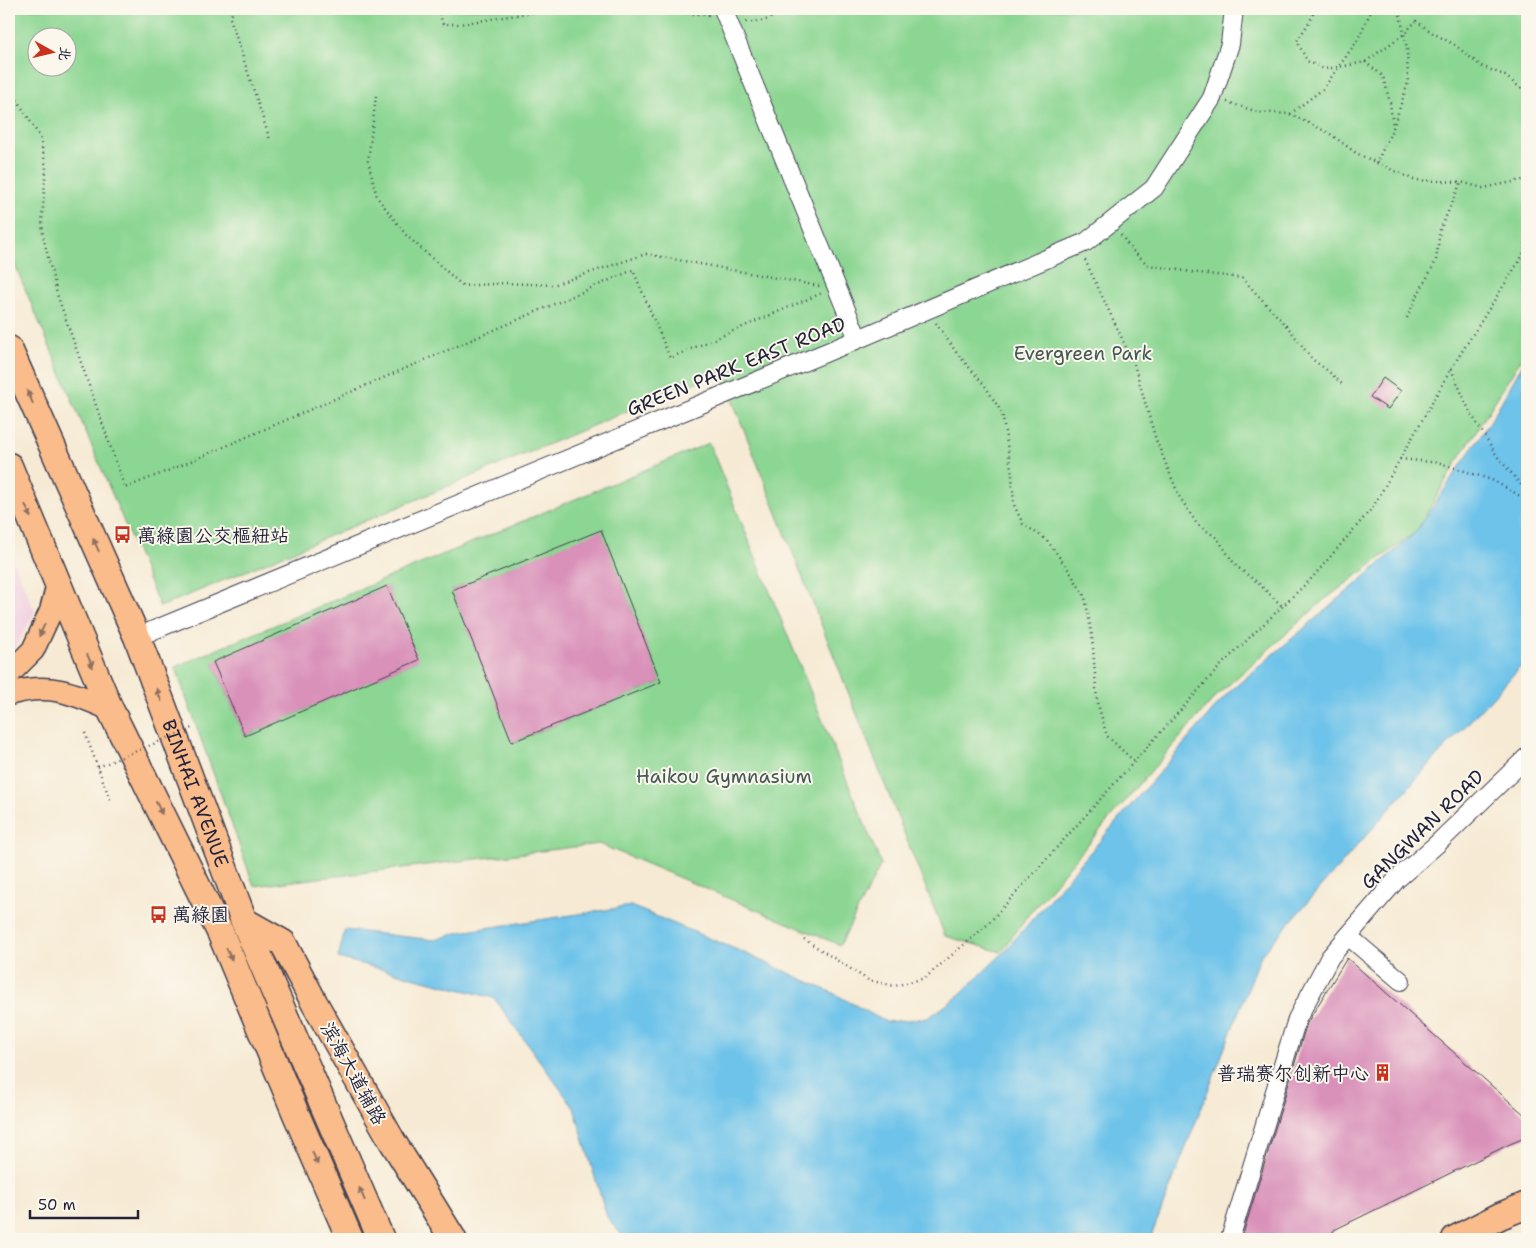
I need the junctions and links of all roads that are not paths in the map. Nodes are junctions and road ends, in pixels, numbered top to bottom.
1 (723, 9) edge
2 (1234, 9) edge
3 (858, 339) junction
4 (9, 349) edge
5 (9, 466) edge
6 (58, 584) junction
7 (137, 637) junction
8 (9, 674) edge
9 (9, 694) edge
10 (110, 709) junction
11 (1527, 757) edge
12 (244, 921) junction
13 (1348, 936) junction
14 (1401, 981) dead end
15 (1527, 1205) edge
16 (1527, 1224) edge
17 (431, 1235) edge
18 (350, 1239) edge
19 (381, 1239) edge
20 (453, 1239) edge
21 (1230, 1239) edge
22 (1455, 1239) edge
23 (1494, 1239) edge

1 - 3 street
2 - 3 street, GREEN PARK EAST ROAD
3 - 7 street, GREEN PARK EAST ROAD
7 -> 4 highway, BINHAI AVENUE
5 -> 6 highway, BINHAI AVENUE
6 -> 8 main road
6 -> 10 highway, BINHAI AVENUE
12 -> 7 highway, BINHAI AVENUE
9 - 10 main road
10 -> 18 highway, BINHAI AVENUE
11 - 13 street, GANGWAN ROAD
12 - 17 highway
19 -> 12 highway, BINHAI AVENUE
12 - 20 highway, 滨海大道辅路
13 - 14 street
13 - 21 street, GANGWAN ROAD
15 - 22 highway
16 - 23 highway

